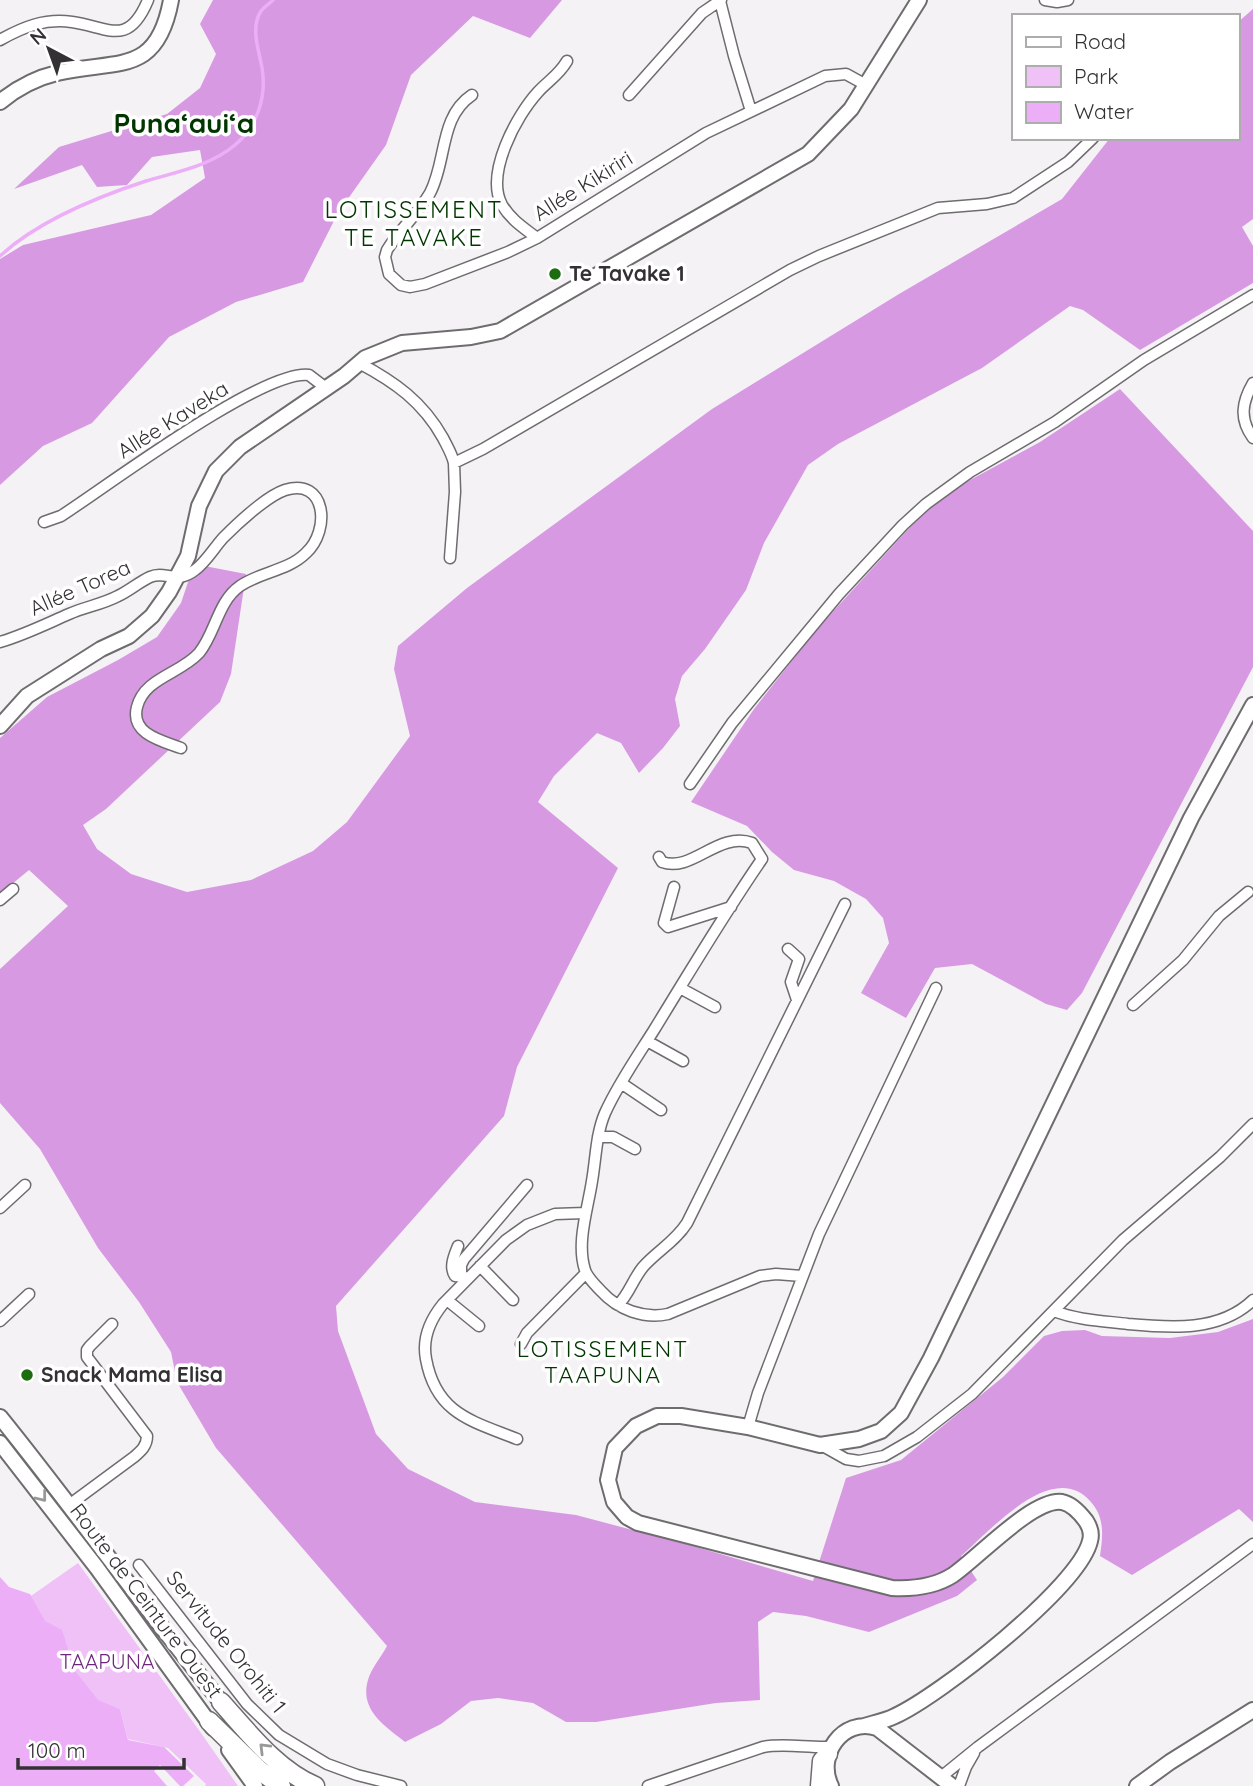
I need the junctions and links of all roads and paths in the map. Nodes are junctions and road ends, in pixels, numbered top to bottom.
1 (148, 0) edge
2 (171, 0) edge
3 (919, 0) edge
4 (1045, 0) edge
5 (1068, 0) edge
6 (720, 1) edge
7 (0, 40) edge
8 (567, 61) dead end
9 (866, 85) junction
10 (472, 95) dead end
11 (629, 95) dead end
12 (0, 102) edge
13 (751, 111) junction
14 (1091, 140) edge
15 (537, 238) junction
16 (1253, 295) edge
17 (359, 363) junction
18 (1253, 383) edge
19 (326, 388) junction
20 (1253, 438) edge
21 (454, 463) junction
22 (44, 522) dead end
23 (450, 558) dead end
24 (176, 578) junction
25 (0, 642) edge
26 (1253, 705) edge
27 (0, 726) edge
28 (181, 748) dead end
29 (690, 784) dead end
30 (659, 857) dead end
31 (674, 887) dead end
32 (13, 889) dead end
33 (1248, 892) dead end
34 (0, 900) edge
35 (845, 904) dead end
36 (732, 907) junction
37 (788, 949) dead end
38 (680, 988) junction
39 (936, 988) dead end
40 (797, 1000) junction
41 (1133, 1005) dead end
42 (715, 1007) dead end
43 (647, 1041) junction
44 (683, 1061) dead end
45 (621, 1083) junction
46 (661, 1110) dead end
47 (1253, 1124) edge
48 (598, 1137) junction
49 (635, 1149) dead end
50 (25, 1185) dead end
51 (527, 1185) dead end
52 (0, 1208) edge
53 (585, 1213) junction
54 (458, 1246) dead end
55 (480, 1266) junction
56 (586, 1273) junction
57 (802, 1276) junction
58 (465, 1277) junction
59 (29, 1294) dead end
60 (447, 1300) junction
61 (513, 1300) dead end
62 (1253, 1300) edge
63 (618, 1306) junction
64 (1054, 1311) junction
65 (0, 1321) edge
66 (112, 1324) dead end
67 (479, 1326) dead end
68 (521, 1343) dead end
69 (0, 1417) edge
70 (748, 1427) junction
71 (517, 1440) dead end
72 (0, 1444) edge
73 (820, 1445) junction
74 (69, 1505) junction
75 (1253, 1544) edge
76 (139, 1565) dead end
77 (220, 1702) joint
78 (1253, 1710) edge
79 (209, 1721) junction
80 (864, 1726) junction
81 (978, 1747) junction
82 (829, 1750) junction
83 (946, 1782) edge
84 (255, 1786) edge
85 (281, 1786) edge
86 (315, 1786) edge
87 (401, 1786) edge
88 (648, 1786) edge
89 (820, 1786) edge
90 (831, 1786) edge
91 (959, 1786) edge
92 (1137, 1786) edge

1 - 7 street
2 - 12 main road
3 - 9 main road
4 - 5 street
6 - 11 street
6 - 13 street
8 - 15 street
9 - 13 street, Allée Kikiriri
9 - 17 main road
10 - 15 street, Allée Kikiriri
13 - 15 street, Allée Kikiriri
14 - 21 street
16 - 29 street
17 - 19 main road
17 - 21 street
18 - 20 street
19 - 22 street, Allée Kaveka
19 - 24 main road
21 - 23 street
24 - 25 street, Allée Torea
24 - 27 main road
24 - 28 street
26 - 73 main road
30 - 36 street
31 - 36 street
32 - 34 street
33 - 41 street
35 - 40 street
36 - 38 street
37 - 40 street
38 - 42 street
38 - 43 street
39 - 57 street
40 - 63 street
43 - 44 street
43 - 45 street
45 - 46 street
45 - 48 street
47 - 64 street
48 - 49 street
48 - 53 street
50 - 52 street
51 - 58 street
53 - 55 street
53 - 56 street
54 - 58 street
55 - 58 street
55 - 61 street
56 - 63 street
56 - 68 street
57 - 63 street
57 - 70 street
58 - 60 street
59 - 65 street
60 - 67 street
60 - 71 street
62 - 64 street
64 - 73 street
66 - 74 street
69 - 74 main road, Route de Ceinture Ouest
70 - 73 main road
70 - 80 main road
72 -> 79 main road, Route de Ceinture Ouest
74 - 77 main road, Route de Ceinture Ouest
75 - 81 street
76 - 87 street, Servitude Orohiti 1
86 -> 77 highway
78 - 92 main road
79 - 84 main road, Route de Ceinture Ouest
79 - 85 highway
80 - 82 main road
80 - 83 main road
81 - 83 street
81 - 91 street
82 - 88 street
82 - 89 highway
82 - 90 main road

